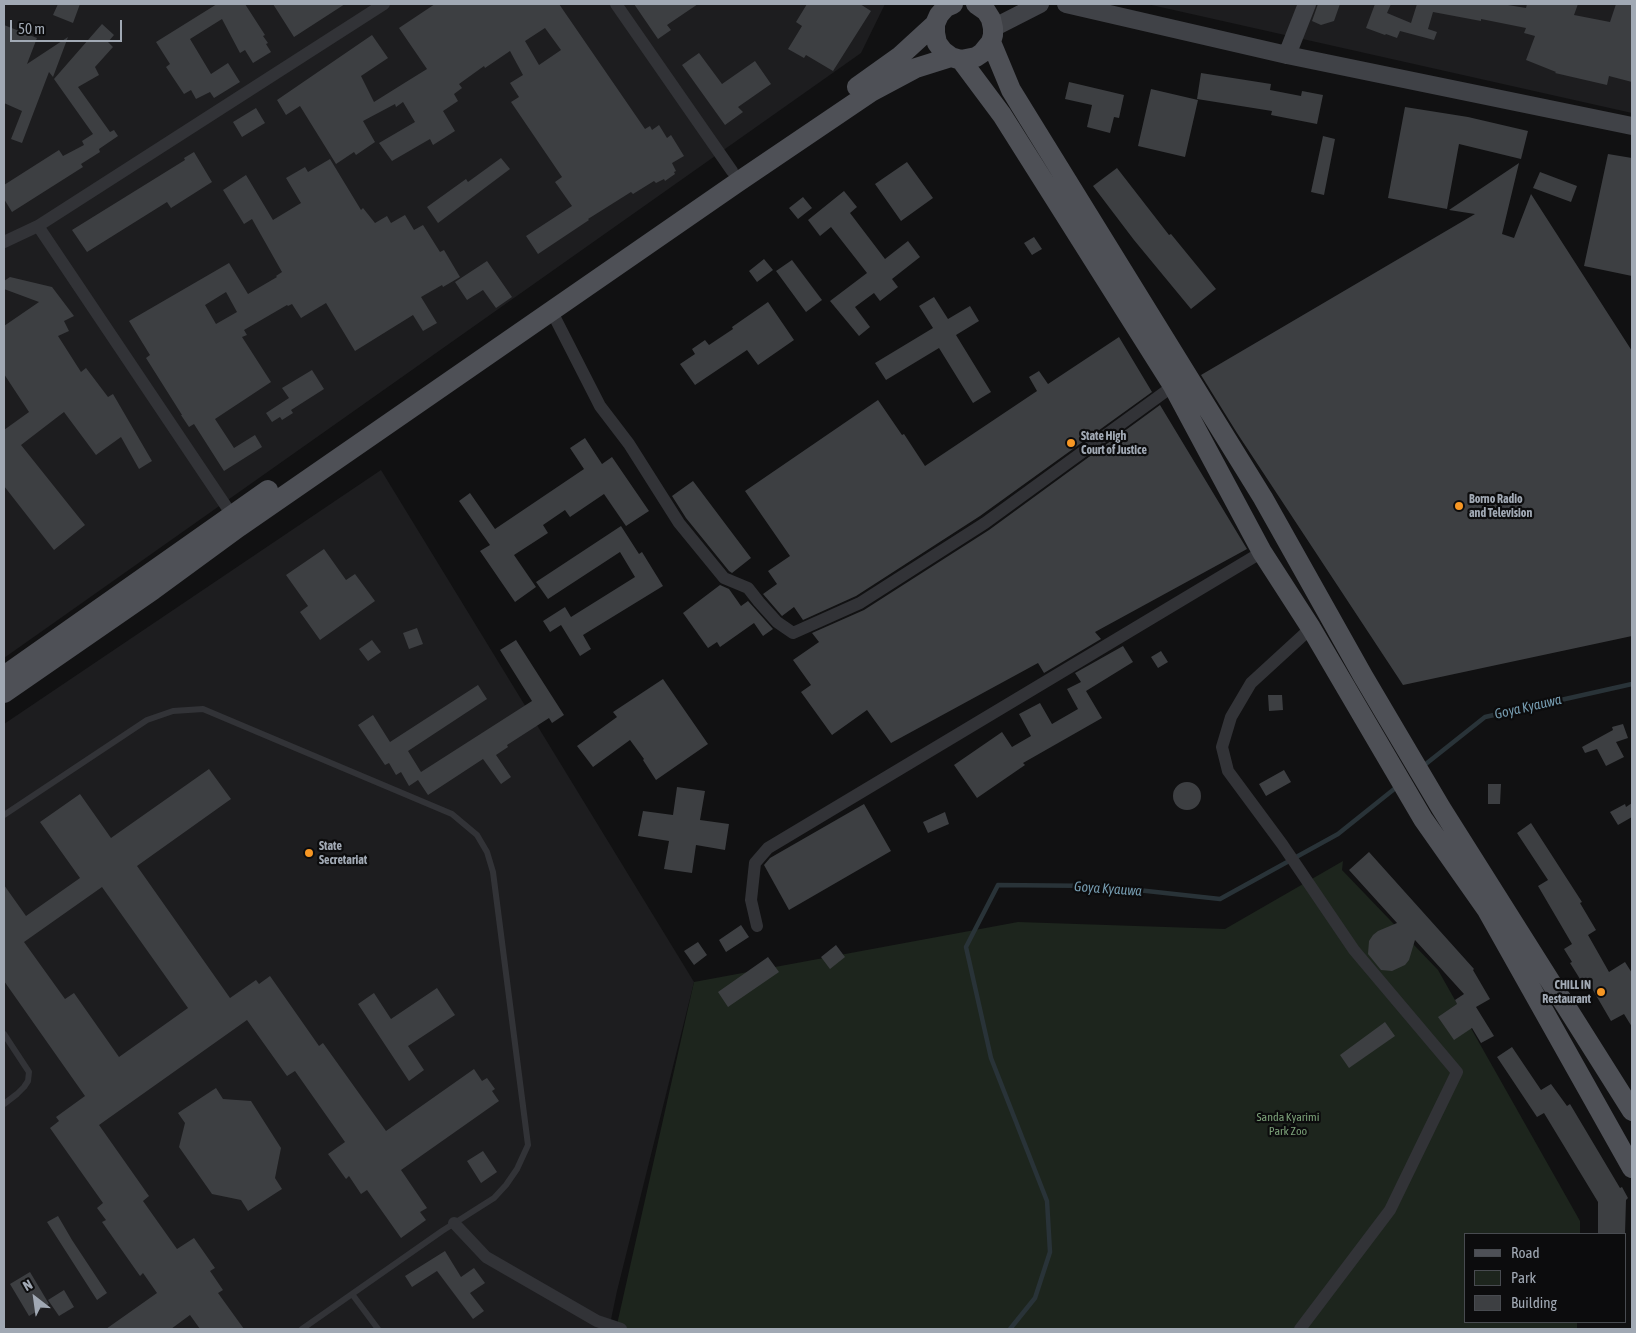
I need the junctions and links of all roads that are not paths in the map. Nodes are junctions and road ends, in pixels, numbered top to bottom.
1 (384, 4) edge
2 (616, 4) edge
3 (976, 4) edge
4 (1040, 4) edge
5 (1066, 4) edge
6 (1307, 4) edge
7 (940, 11) edge
8 (992, 35) junction
9 (1287, 55) junction
10 (956, 58) junction
11 (1632, 126) edge
12 (732, 172) junction
13 (38, 226) junction
14 (4, 242) edge
15 (552, 312) junction
16 (1172, 386) junction
17 (232, 515) junction
18 (1262, 552) junction
19 (1311, 628) junction
20 (4, 676) edge
21 (4, 694) edge
22 (4, 814) edge
23 (757, 926) dead end
24 (4, 1034) edge
25 (4, 1104) edge
26 (1632, 1111) edge
27 (1632, 1168) edge
28 (454, 1223) junction
29 (352, 1294) junction
30 (302, 1329) edge
31 (378, 1329) edge
32 (621, 1329) edge
33 (1300, 1329) edge

1 - 13 street
2 - 12 street
3 - 8 main road
4 - 8 main road
5 - 9 main road
6 - 9 main road
7 - 10 main road
7 - 12 main road
8 - 10 main road
8 - 26 main road
9 - 11 main road
10 - 15 main road
10 - 16 main road
12 - 17 main road
13 - 14 street
13 - 17 street
15 - 16 street
15 - 21 main road
16 - 18 main road
17 - 20 main road
18 - 19 main road
18 - 23 street
19 - 27 main road
19 - 33 street
22 - 28 lane
24 - 25 lane
28 - 29 lane
28 - 32 street
29 - 30 lane
29 - 31 lane

